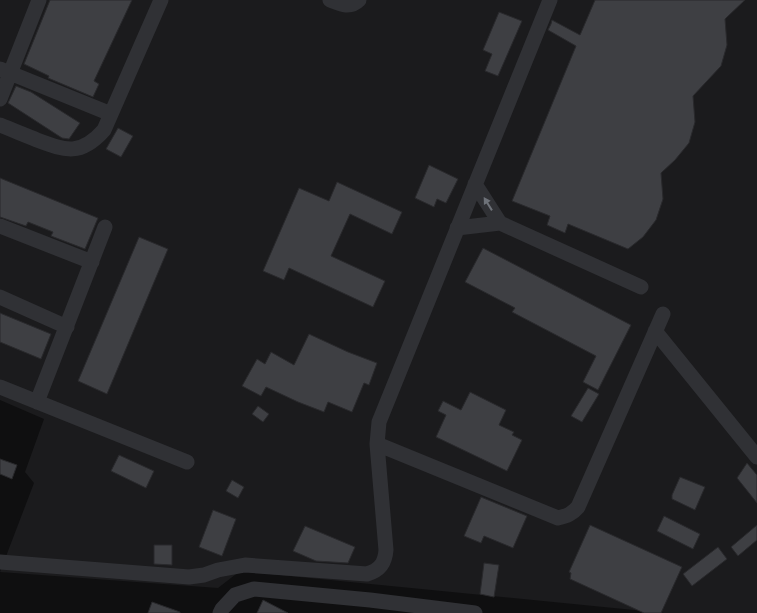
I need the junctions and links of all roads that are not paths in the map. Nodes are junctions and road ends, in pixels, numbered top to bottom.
1 (39, 0) edge
2 (161, 0) edge
3 (330, 0) edge
4 (358, 0) edge
5 (550, 0) edge
6 (5, 71) edge
7 (0, 99) edge
8 (111, 114) junction
9 (0, 125) edge
10 (475, 184) junction
11 (500, 223) junction
12 (0, 226) edge
13 (105, 227) dead end
14 (457, 228) junction
15 (92, 262) junction
16 (641, 287) dead end
17 (0, 297) edge
18 (663, 314) dead end
19 (67, 327) junction
20 (655, 331) junction
21 (0, 387) edge
22 (37, 402) junction
23 (377, 444) junction
24 (757, 457) edge
25 (187, 462) dead end
26 (0, 562) edge
27 (367, 606) edge
28 (457, 612) edge
29 (220, 613) edge
30 (475, 613) edge

1 - 6 street
2 - 8 street
3 - 4 street
5 - 10 street
6 - 7 street
6 - 8 street
8 - 9 street
11 -> 10 street
10 - 14 street
11 - 14 street
11 - 16 street
12 - 15 street
13 - 15 street
14 - 23 street
15 - 19 street
17 - 19 street
18 - 20 street
19 - 22 street
20 - 23 street
20 - 24 street
21 - 22 street
22 - 25 street
23 - 26 street
27 - 28 street
27 - 29 street
28 - 30 street

